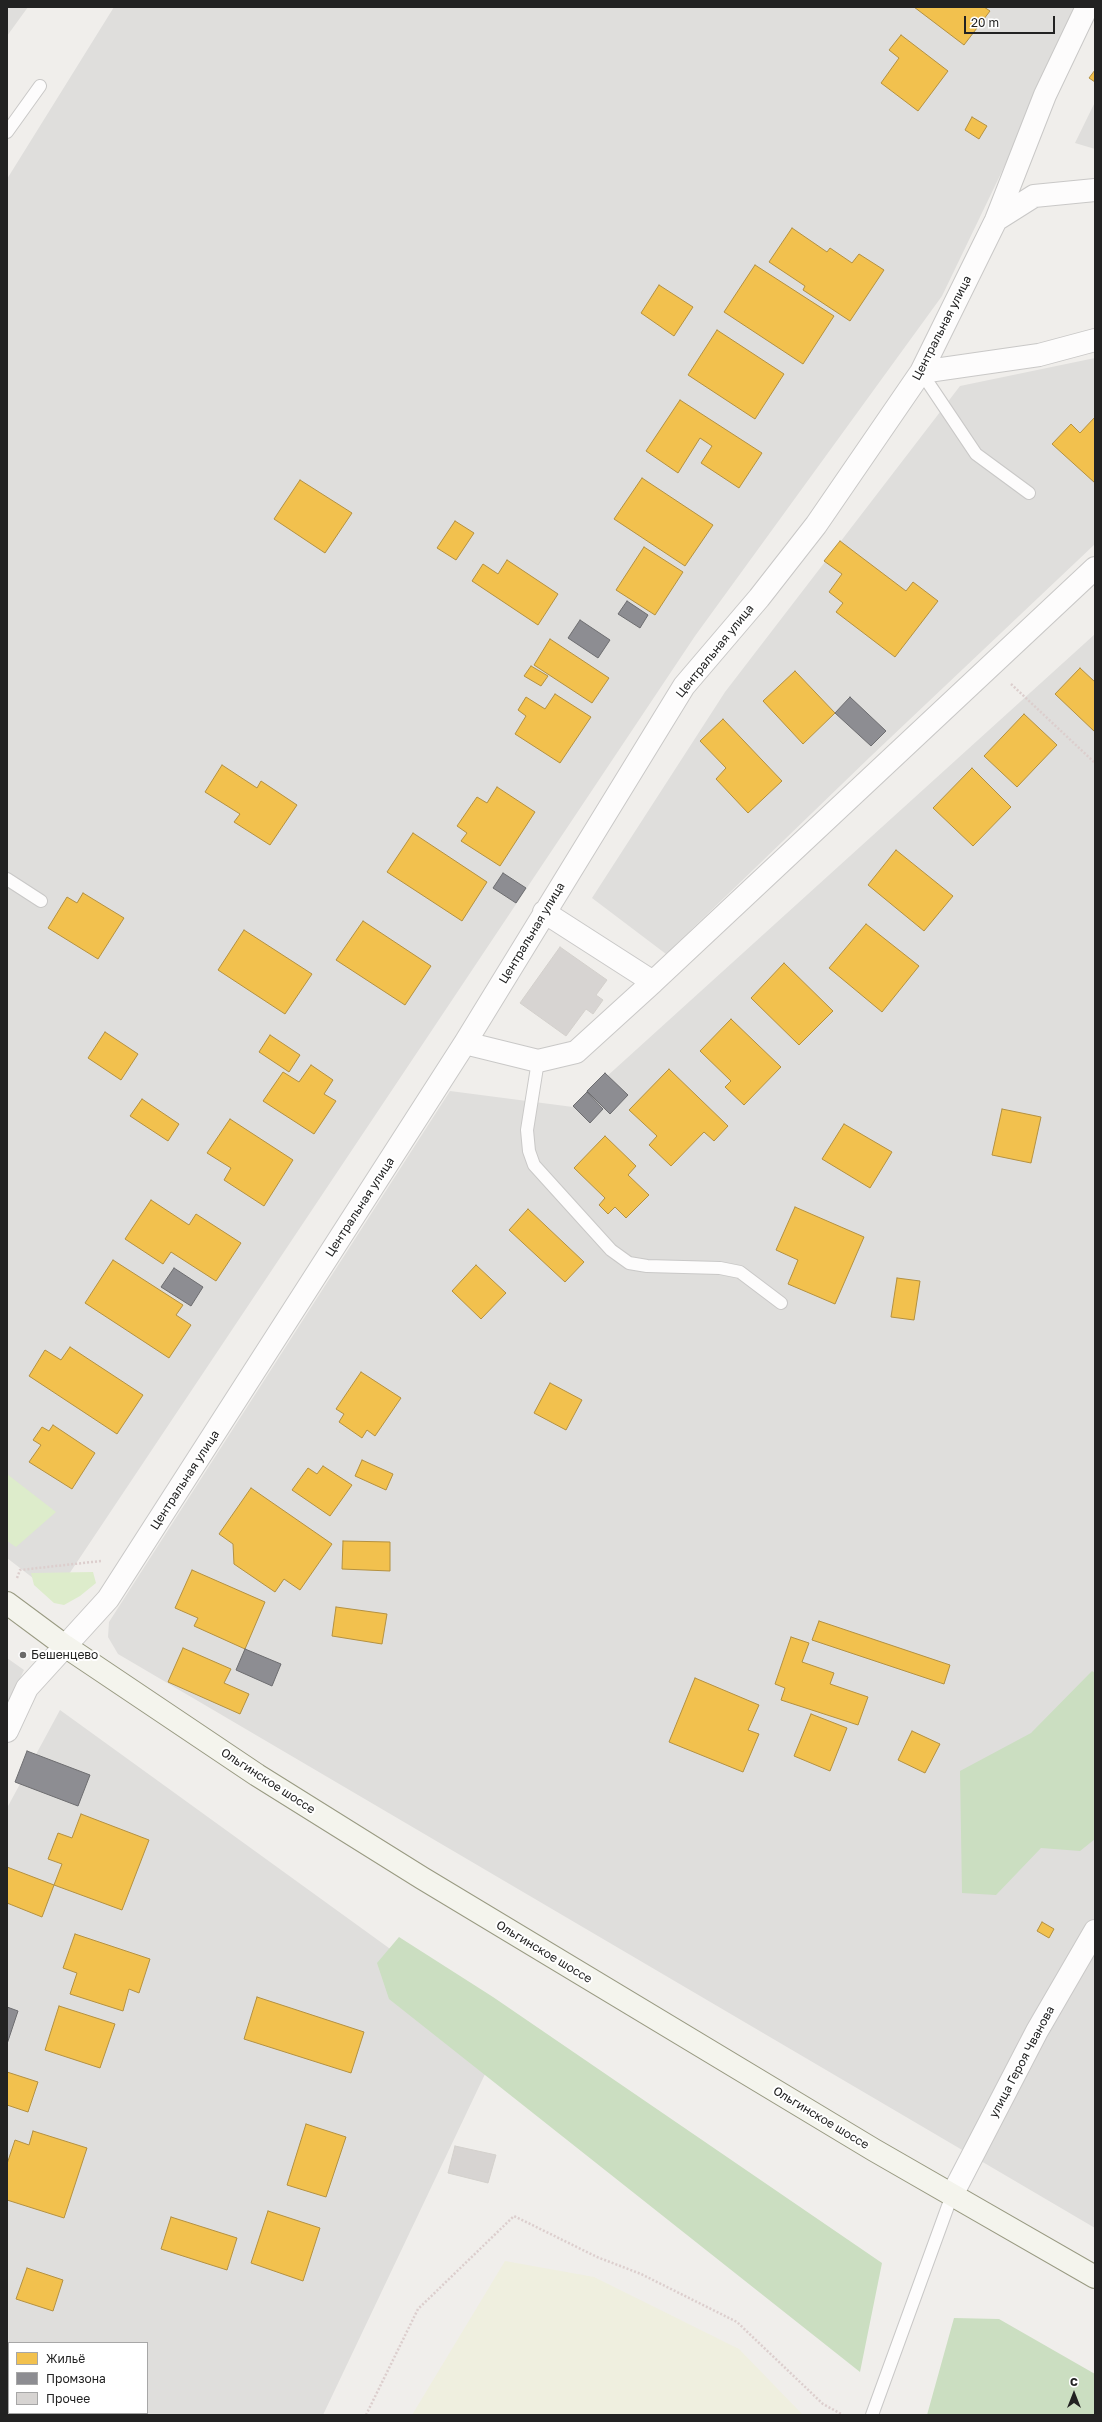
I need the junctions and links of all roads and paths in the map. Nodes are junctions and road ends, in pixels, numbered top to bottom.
1 (1087, 7) edge
2 (40, 86) dead end
3 (7, 132) edge
4 (1095, 190) edge
5 (996, 220) junction
6 (1095, 340) edge
7 (921, 372) junction
8 (1029, 493) dead end
9 (1095, 568) edge
10 (992, 665) junction
11 (1095, 764) edge
12 (7, 879) edge
13 (41, 901) dead end
14 (544, 912) junction
15 (653, 982) junction
16 (465, 1043) junction
17 (538, 1061) junction
18 (781, 1303) dead end
19 (136, 1557) junction
20 (7, 1603) edge
21 (65, 1646) junction
22 (7, 1731) edge
23 (1095, 1931) edge
24 (952, 2195) junction
25 (1095, 2276) edge
26 (366, 2415) edge
27 (843, 2415) edge
28 (872, 2415) edge

1 - 5 street, Центральная улица
2 - 3 lane
4 - 5 street
5 - 7 street, Центральная улица
6 - 7 street
7 - 8 lane
7 - 14 street, Центральная улица
9 - 10 street
10 - 11 path
10 - 15 street
12 - 13 lane
14 - 15 street
14 - 16 street, Центральная улица
15 - 17 street
16 - 17 street
16 - 19 street, Центральная улица
17 - 18 lane
19 - 20 path
19 - 21 street, Центральная улица
20 - 21 main road, Ольгинское шоссе
21 - 22 street
21 - 24 main road, Ольгинское шоссе
23 - 24 street, улица Героя Чванова
24 - 25 main road, Ольгинское шоссе
24 - 28 lane
26 - 27 path

